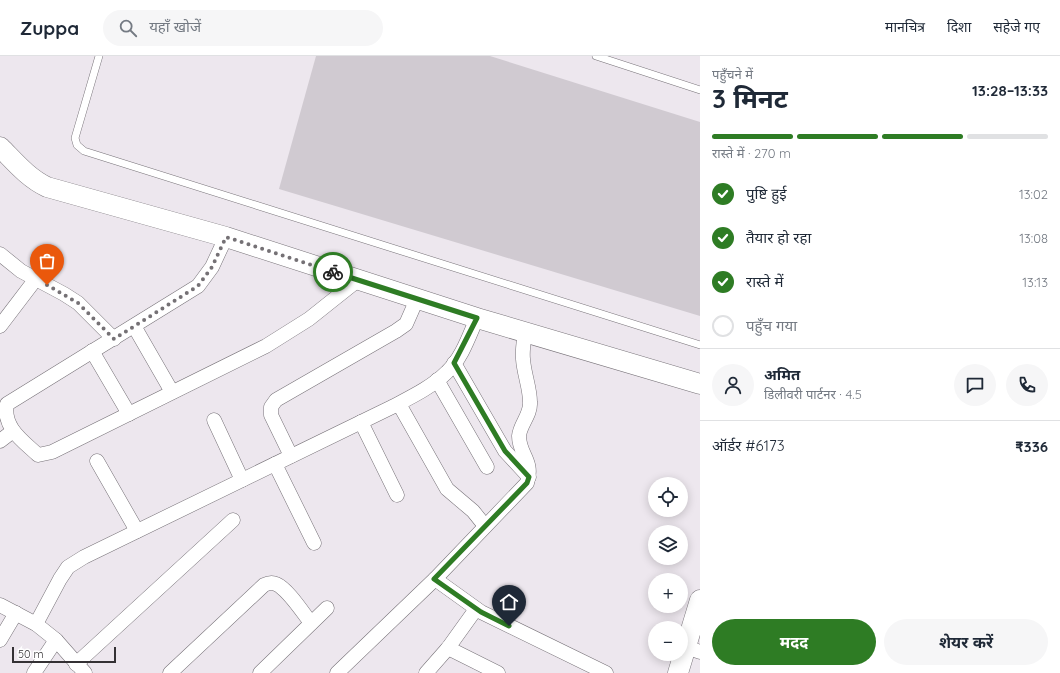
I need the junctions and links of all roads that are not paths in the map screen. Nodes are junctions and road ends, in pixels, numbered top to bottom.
1 (99, 56) edge
2 (596, 56) edge
3 (700, 90) edge
4 (0, 146) edge
5 (226, 237) junction
6 (0, 254) edge
7 (35, 280) junction
8 (358, 280) junction
9 (417, 299) junction
10 (477, 318) junction
11 (1, 323) edge
12 (134, 326) junction
13 (525, 332) junction
14 (114, 339) junction
15 (700, 345) edge
16 (92, 351) junction
17 (454, 363) junction
18 (437, 380) junction
19 (700, 384) edge
20 (172, 392) junction
21 (399, 404) junction
22 (129, 414) junction
23 (214, 420) dead end
24 (361, 422) junction
25 (12, 431) junction
26 (0, 440) edge
27 (291, 456) junction
28 (97, 460) dead end
29 (275, 464) junction
30 (487, 467) dead end
31 (529, 477) junction
32 (242, 480) junction
33 (397, 494) dead end
34 (233, 520) dead end
35 (486, 526) junction
36 (137, 531) junction
37 (314, 543) dead end
38 (434, 579) junction
39 (700, 600) edge
40 (0, 605) edge
41 (327, 608) dead end
42 (476, 609) junction
43 (16, 613) junction
44 (311, 623) junction
45 (36, 624) junction
46 (0, 640) edge
47 (56, 640) junction
48 (448, 648) junction
49 (693, 650) edge
50 (80, 668) edge
51 (34, 673) edge
52 (170, 673) edge
53 (260, 673) edge
54 (338, 673) edge
55 (426, 673) edge
56 (498, 673) edge
57 (606, 673) edge
58 (678, 673) edge

1 - 15 lane
2 - 3 lane
4 - 5 street
5 - 8 street
5 - 12 street
6 - 7 street
7 - 11 street
7 - 14 street
8 - 9 street
8 - 20 street
9 - 10 street
9 - 27 street
10 - 13 street
10 - 17 street
12 - 14 street
12 - 20 street
13 - 19 street
13 - 31 street
14 - 16 street
16 - 22 street
16 - 25 street
17 - 18 street
17 - 31 street
18 - 21 street
18 - 30 street
20 - 22 street
21 - 24 street
21 - 35 street
22 - 25 street
23 - 32 street
24 - 27 street
24 - 33 street
25 - 26 street
27 - 29 street
28 - 36 street
29 - 32 street
29 - 37 street
31 - 35 street
32 - 36 street
34 - 50 street
35 - 38 street
36 - 45 street
38 - 42 street
38 - 54 street
39 - 49 street
40 - 43 street
41 - 44 street
42 - 48 street
42 - 57 street
43 - 45 street
43 - 46 street
44 - 52 street
44 - 53 street
45 - 47 street
47 - 50 street
47 - 51 street
48 - 55 street
48 - 56 street
49 - 58 street

